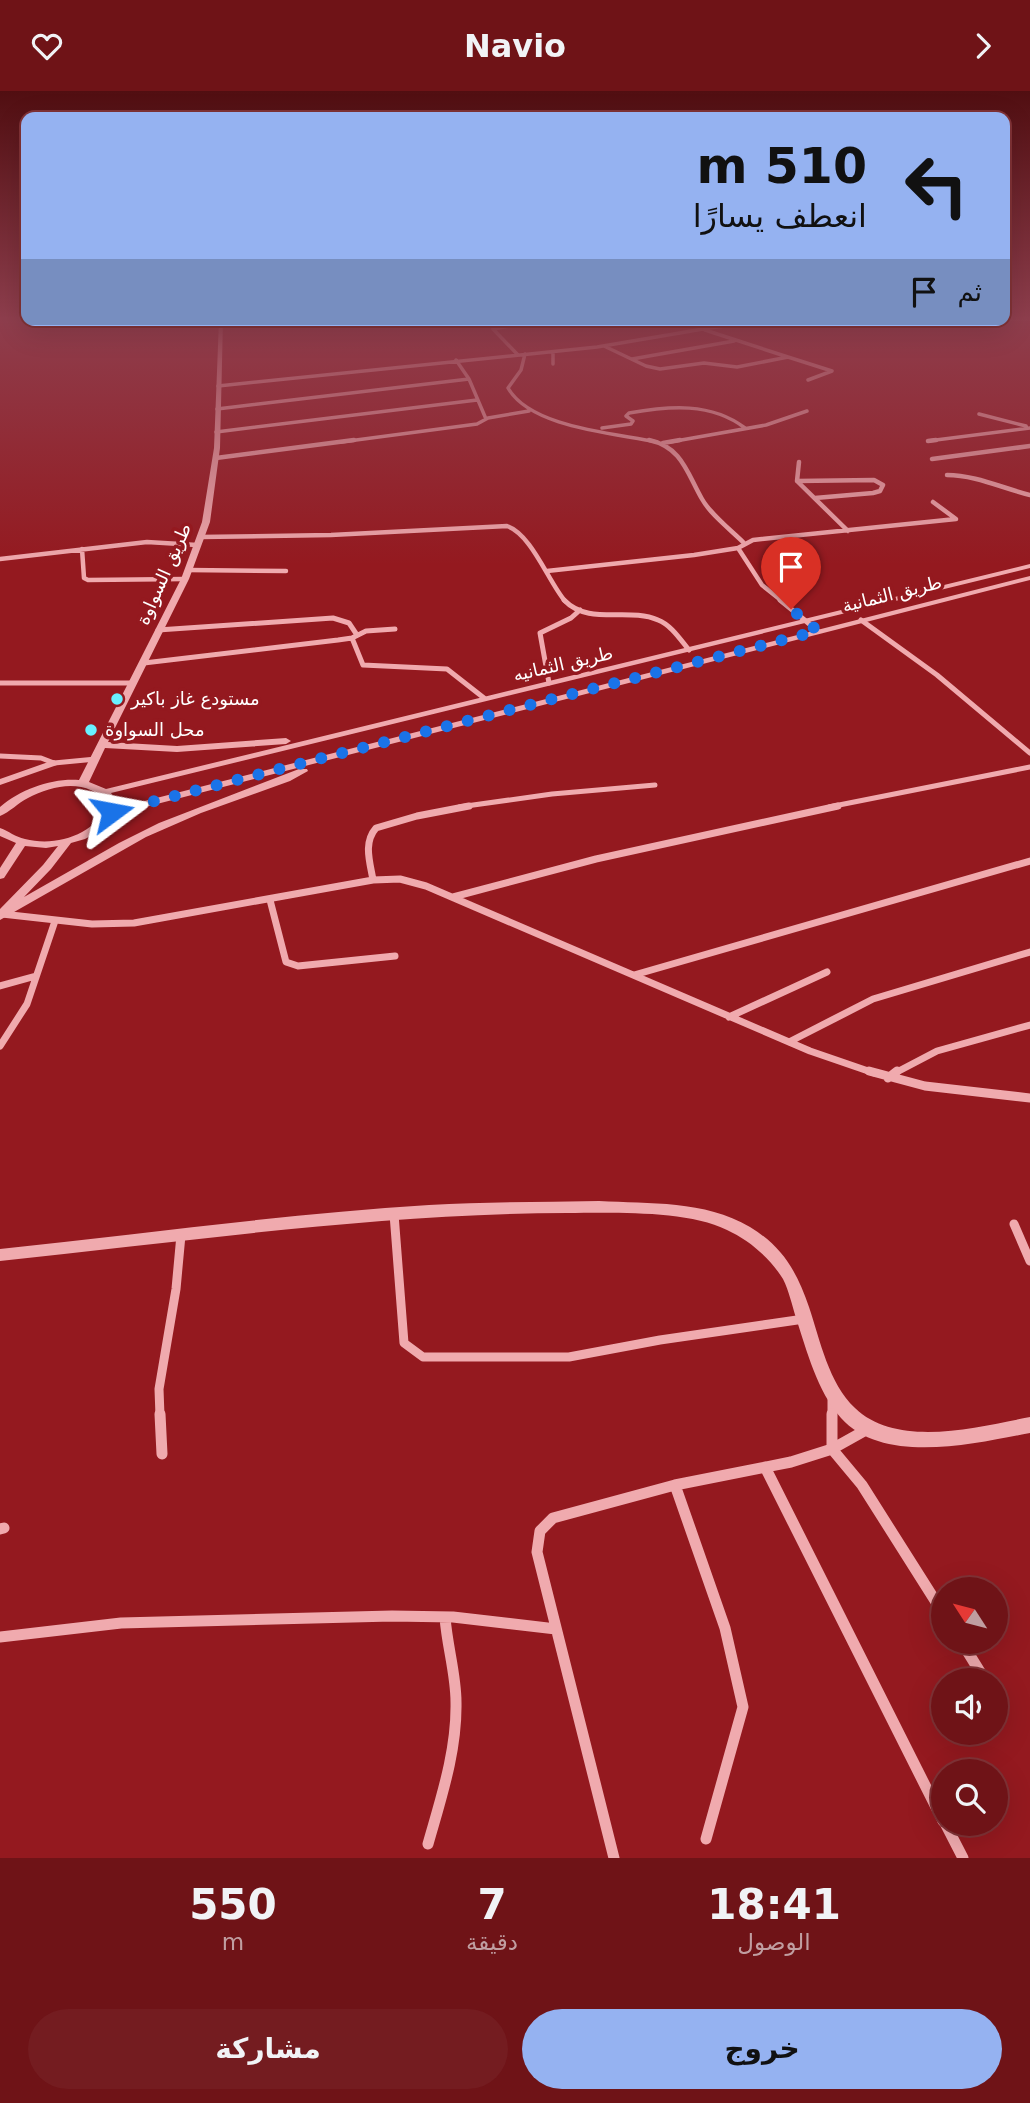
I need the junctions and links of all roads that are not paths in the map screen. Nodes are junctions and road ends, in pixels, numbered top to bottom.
1 (217, 399) edge
2 (297, 399) edge
3 (513, 399) edge
4 (477, 400) joint
5 (217, 409) junction
6 (529, 411) junction
7 (807, 411) dead end
8 (979, 414) dead end
9 (486, 419) junction
10 (745, 428) junction
11 (1030, 428) edge
12 (594, 429) junction
13 (216, 432) junction
14 (928, 441) dead end
15 (663, 443) junction
16 (1030, 446) edge
17 (216, 458) junction
18 (932, 459) dead end
19 (799, 462) dead end
20 (947, 475) dead end
21 (797, 481) junction
22 (1030, 495) edge
23 (815, 498) junction
24 (933, 502) dead end
25 (848, 531) junction
26 (199, 541) junction
27 (744, 543) junction
28 (738, 548) junction
29 (82, 549) junction
30 (0, 559) edge
31 (1030, 566) edge
32 (188, 569) junction
33 (286, 571) dead end
34 (547, 571) junction
35 (1030, 578) edge
36 (185, 579) junction
37 (580, 610) junction
38 (861, 620) junction
39 (805, 621) junction
40 (395, 629) dead end
41 (158, 630) junction
42 (818, 631) junction
43 (354, 637) junction
44 (690, 650) junction
45 (144, 663) junction
46 (0, 683) edge
47 (133, 683) junction
48 (549, 683) junction
49 (484, 698) junction
50 (321, 739) junction
51 (104, 745) junction
52 (1030, 753) edge
53 (0, 756) edge
54 (330, 757) junction
55 (96, 759) junction
56 (54, 763) junction
57 (1030, 767) edge
58 (0, 782) edge
59 (82, 785) junction
60 (655, 785) dead end
61 (104, 792) junction
62 (112, 812) junction
63 (0, 813) edge
64 (2, 836) edge
65 (67, 842) junction
66 (22, 843) junction
67 (1030, 861) edge
68 (0, 876) edge
69 (373, 880) junction
70 (453, 897) junction
71 (270, 900) junction
72 (3, 913) edge
73 (55, 921) junction
74 (1030, 952) edge
75 (395, 956) dead end
76 (827, 972) dead end
77 (634, 975) junction
78 (36, 976) junction
79 (0, 986) edge
80 (729, 1017) junction
81 (1030, 1025) edge
82 (789, 1042) junction
83 (0, 1046) edge
84 (888, 1078) junction
85 (1030, 1098) edge
86 (394, 1213) junction
87 (1014, 1224) dead end
88 (181, 1235) junction
89 (0, 1255) edge
90 (1030, 1261) edge
91 (805, 1319) junction
92 (832, 1392) junction
93 (1030, 1425) edge
94 (869, 1429) junction
95 (832, 1449) junction
96 (162, 1454) dead end
97 (765, 1467) junction
98 (675, 1485) junction
99 (931, 1594) edge
100 (445, 1617) junction
101 (556, 1629) junction
102 (0, 1637) edge
103 (931, 1796) edge
104 (951, 1836) edge
105 (706, 1839) dead end
106 (428, 1844) dead end
107 (614, 1858) edge
108 (963, 1858) edge

1 - 5 street, طريق السواوة
2 - 5 street
3 - 6 street
4 - 9 street
4 - 13 street
5 - 13 street, طريق السواوة
6 - 9 street
6 - 12 street
7 - 10 street
8 - 11 street
9 - 17 street
10 - 12 street
10 - 15 street
11 - 14 street
12 - 15 street
13 - 17 street, طريق السواوة
15 - 27 street
16 - 18 street
17 - 26 street, طريق السواوة
19 - 21 street
20 - 22 street
21 - 23 street
21 - 23 street
23 - 25 street
24 - 25 street
25 - 27 street
26 - 29 street
26 - 32 street, طريق السواوة
26 - 34 street
27 - 28 street
28 - 34 street
28 - 39 street
29 - 30 street
29 - 36 street
31 - 39 street, طريق الثمانيه
32 - 33 street
32 - 36 street, طريق السواوة
34 - 37 street
35 - 38 street, طريق الثمانية
36 - 41 street, طريق السواوة
37 - 44 street
37 - 48 street
38 - 42 street, طريق الثمانية
38 - 52 street
39 - 42 street
39 - 44 street, طريق الثمانيه
40 - 43 street
41 - 43 street
41 - 45 street, طريق السواوة
42 - 54 street, طريق الثمانية
43 - 45 street
43 - 49 street
44 - 48 street, طريق الثمانيه
45 - 47 street, طريق السواوة
46 - 47 street
47 - 51 street, طريق السواوة
48 - 49 street, طريق الثمانيه
49 - 50 street, طريق الثمانيه
50 - 51 street
50 - 61 street, طريق الثمانيه
51 - 55 street, طريق السواوة
53 - 56 street
54 - 62 street, طريق الثمانية
54 - 72 street
55 - 56 street
55 - 59 street, طريق السواوة
56 - 58 street
57 - 70 street
59 - 61 street
59 - 63 street
60 - 69 street
61 - 62 street
62 - 65 street
64 - 66 street
65 - 66 street
65 - 72 street
66 - 68 street
67 - 77 street
69 - 70 street
69 - 71 street
70 - 77 street
71 - 73 street
71 - 75 street
72 - 73 street
73 - 78 street
74 - 82 street
76 - 80 street
77 - 80 street
78 - 79 street
78 - 83 street
80 - 82 street
81 - 84 street
82 - 84 street
84 - 85 street
86 - 88 street
86 - 91 street
86 - 91 street
87 - 90 street
88 - 89 street
88 - 96 street
91 - 92 street
92 - 94 street
92 - 95 street
93 - 94 street
94 - 95 street
95 - 97 street
95 - 99 street
97 - 98 street
97 - 103 street
98 - 101 street
98 - 105 street
100 - 101 street
100 - 102 street
100 - 106 street
101 - 107 street
104 - 108 street

